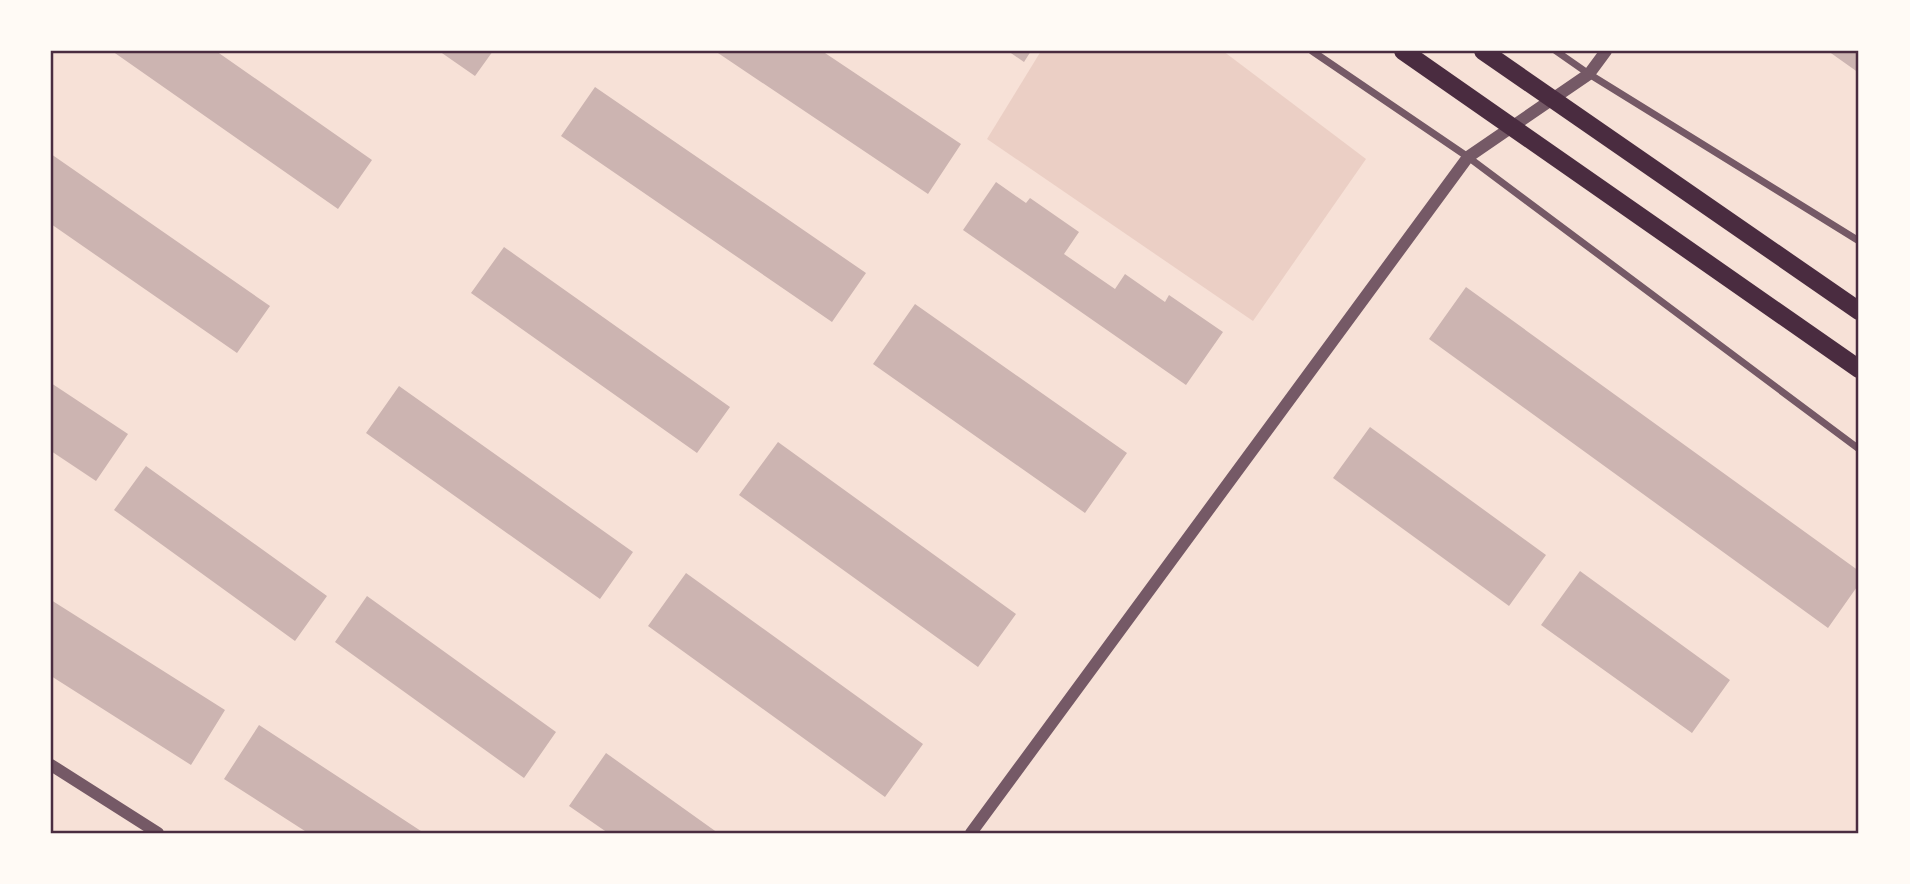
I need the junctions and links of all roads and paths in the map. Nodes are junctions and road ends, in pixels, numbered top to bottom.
1 (1312, 51) edge
2 (1403, 51) edge
3 (1483, 51) edge
4 (1556, 51) edge
5 (1606, 51) edge
6 (1589, 74) junction
7 (1468, 158) junction
8 (1859, 241) edge
9 (1859, 311) edge
10 (1859, 369) edge
11 (1859, 449) edge
12 (51, 765) edge
13 (158, 833) edge
14 (971, 833) edge

1 - 7 street
2 - 10 main road
3 - 9 main road
4 - 6 street
5 - 6 street
6 - 7 street
6 - 8 street
7 - 11 street
7 - 14 street
12 - 13 street

